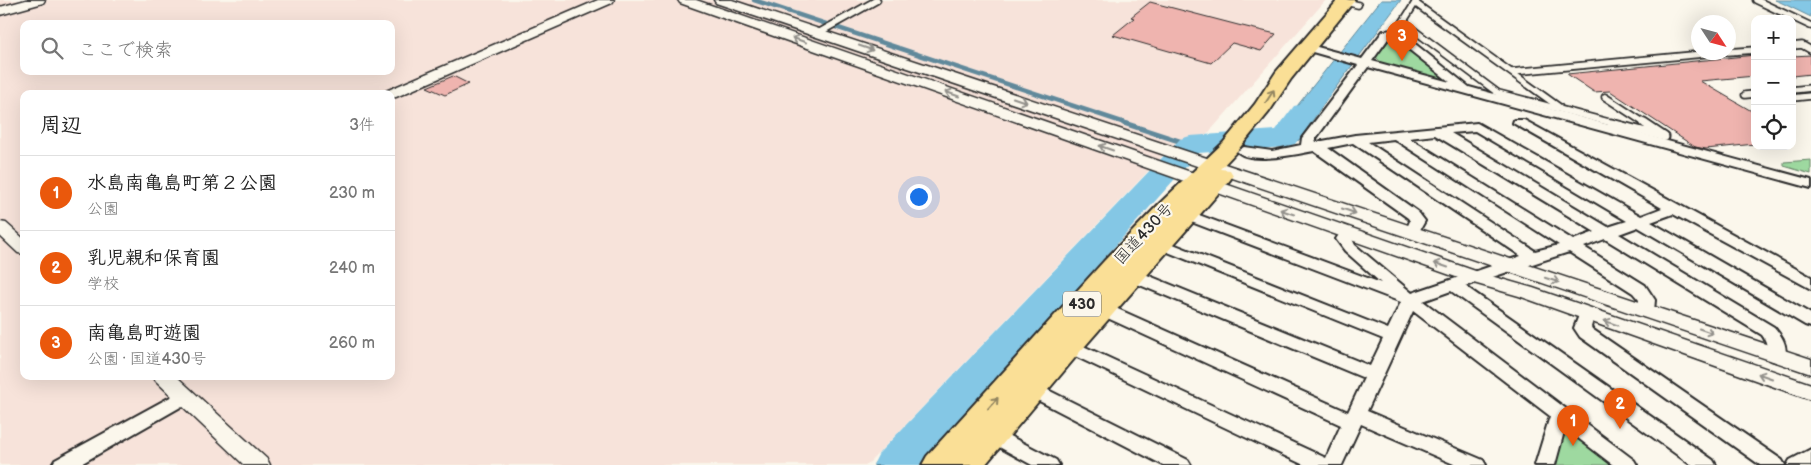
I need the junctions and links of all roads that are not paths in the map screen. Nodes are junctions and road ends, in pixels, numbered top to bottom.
1 (8, 0) edge
2 (39, 0) edge
3 (608, 0) edge
4 (684, 0) edge
5 (720, 0) edge
6 (877, 0) edge
7 (1756, 0) edge
8 (1350, 1) edge
9 (1416, 1) edge
10 (0, 2) edge
11 (0, 11) edge
12 (1811, 26) edge
13 (828, 28) junction
14 (1796, 46) edge
15 (1751, 50) edge
16 (1811, 50) edge
17 (1321, 51) junction
18 (1736, 51) edge
19 (1691, 55) edge
20 (1361, 62) junction
21 (1512, 72) junction
22 (1811, 88) edge
23 (1796, 90) edge
24 (1468, 91) junction
25 (395, 92) edge
26 (1751, 94) edge
27 (1745, 95) dead end
28 (1811, 96) edge
29 (1605, 97) dead end
30 (1796, 98) edge
31 (1564, 110) junction
32 (1519, 123) dead end
33 (1438, 131) junction
34 (1396, 135) junction
35 (1355, 140) junction
36 (1312, 146) junction
37 (1230, 157) junction
38 (1811, 184) edge
39 (1675, 208) junction
40 (1177, 211) junction
41 (1638, 220) junction
42 (0, 227) edge
43 (1412, 232) junction
44 (1347, 233) junction
45 (1607, 233) junction
46 (1151, 241) junction
47 (20, 245) edge
48 (1572, 246) junction
49 (1533, 257) junction
50 (1510, 266) junction
51 (1123, 271) junction
52 (1476, 278) junction
53 (1811, 284) edge
54 (1454, 286) junction
55 (1410, 300) junction
56 (1093, 305) junction
57 (1646, 311) junction
58 (1587, 314) junction
59 (1811, 321) edge
60 (1393, 337) junction
61 (1060, 342) junction
62 (1777, 356) junction
63 (1811, 367) edge
64 (1375, 375) junction
65 (167, 380) edge
66 (1023, 385) junction
67 (1811, 392) edge
68 (185, 396) junction
69 (1560, 414) junction
70 (1354, 418) junction
71 (983, 430) junction
72 (1811, 457) edge
73 (62, 465) edge
74 (259, 465) edge
75 (938, 465) edge
76 (967, 465) edge
77 (1049, 465) edge
78 (1181, 465) edge
79 (1322, 465) edge
80 (1332, 465) edge
81 (1476, 465) edge
82 (1545, 465) edge
83 (1627, 465) edge
84 (1706, 465) edge
85 (1775, 465) edge
86 (1797, 465) edge

1 - 10 street
2 - 11 street
3 - 25 street
37 -> 4 street
5 - 13 street
6 - 13 lane
7 - 12 lane
8 - 17 highway, 国道430号 / 430
9 - 21 lane
9 - 31 lane
13 -> 37 street
14 - 16 lane
15 - 18 lane
17 - 20 street
17 - 37 highway, 国道430号 / 430
19 - 21 lane
20 - 24 street
20 - 24 street
20 - 36 street
21 - 31 lane
22 - 23 lane
24 - 38 street
26 - 27 lane
28 - 30 lane
29 - 31 lane
32 - 39 street
33 - 34 street
33 - 41 street
33 - 45 street
34 - 35 street
34 - 48 street
35 - 36 street
35 - 49 street
36 - 37 street
36 - 43 street
37 - 40 highway, 国道430号 / 430
37 -> 43 street
44 -> 37 street
39 - 41 street
39 - 53 street
40 - 46 highway, 国道430号 / 430
40 - 55 street
41 - 45 street
41 - 59 street
42 - 47 street
43 - 50 street
52 -> 44 street
44 - 55 street
45 - 48 street
45 - 62 street
46 - 51 highway, 国道430号 / 430
46 - 60 street
48 - 49 street
48 - 57 street
49 - 50 street
50 - 52 street
50 -> 57 street
51 - 56 highway, 国道430号 / 430
51 - 64 street
52 - 54 street
52 - 58 street
54 - 55 street
54 - 84 street
55 - 60 street
55 - 69 street
56 - 61 highway, 国道430号 / 430
56 - 70 street
57 -> 62 street
67 -> 58 street
58 - 85 street
60 - 64 street
61 - 66 highway, 国道430号 / 430
61 - 79 street
62 - 63 street
64 - 70 street
65 - 68 street
66 - 71 highway, 国道430号 / 430
66 - 78 street
68 - 73 street
68 - 74 street
69 - 82 street
69 - 83 street
70 - 80 street
70 - 81 street
71 - 75 highway, 国道430号 / 430
71 - 76 highway, 国道430号 / 430
71 - 77 street
72 - 86 street

